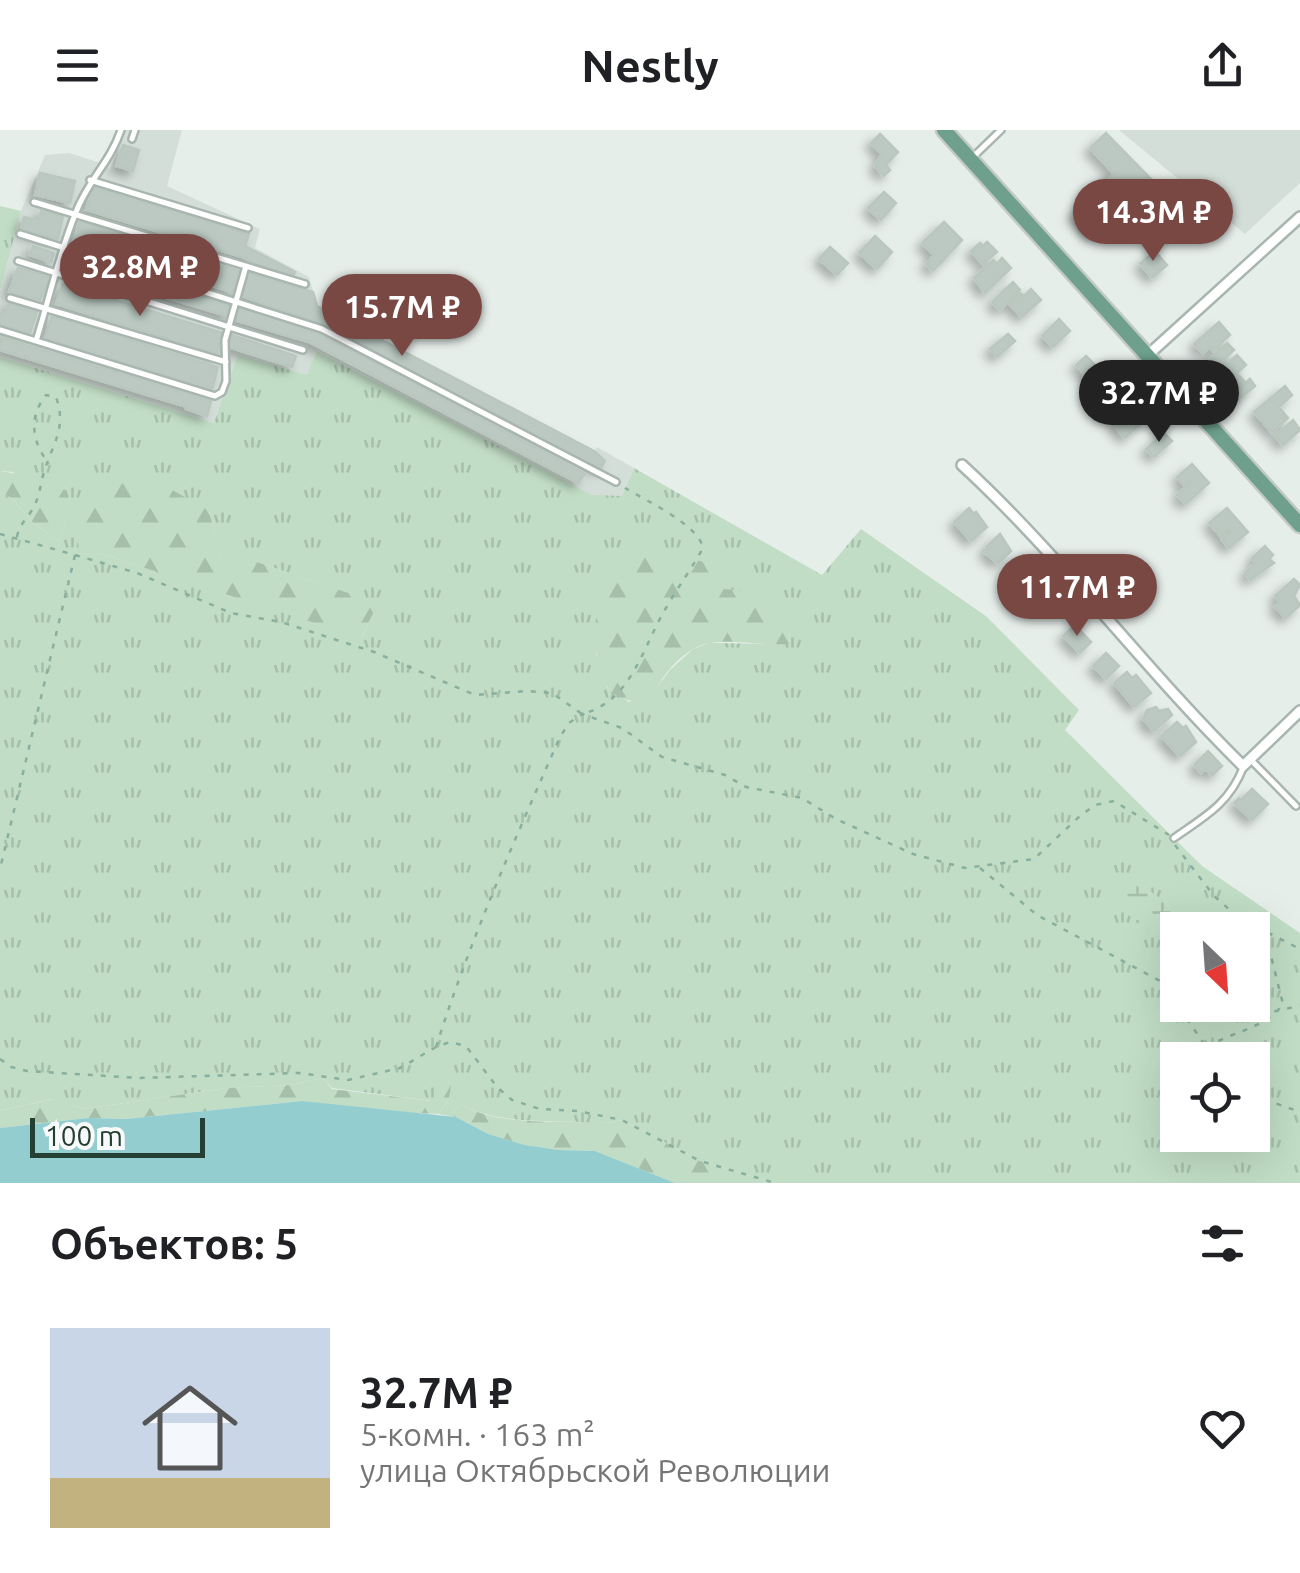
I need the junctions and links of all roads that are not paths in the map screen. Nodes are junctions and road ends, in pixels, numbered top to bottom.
1 (120, 130) edge
2 (135, 130) edge
3 (944, 130) edge
4 (1001, 130) edge
5 (132, 139) dead end
6 (971, 160) junction
7 (90, 180) junction
8 (34, 202) dead end
9 (75, 214) junction
10 (1300, 217) edge
11 (248, 228) dead end
12 (20, 234) dead end
13 (65, 247) junction
14 (18, 261) dead end
15 (246, 266) junction
16 (57, 272) junction
17 (304, 284) dead end
18 (10, 298) dead end
19 (235, 299) junction
20 (46, 308) junction
21 (229, 325) junction
22 (0, 330) edge
23 (36, 341) junction
24 (303, 350) dead end
25 (1148, 355) junction
26 (226, 362) junction
27 (962, 465) dead end
28 (616, 482) road end
29 (1300, 525) edge
30 (1300, 712) edge
31 (1247, 763) junction
32 (1296, 806) dead end
33 (1174, 838) road end

1 - 7 lane
2 - 5 lane
3 - 6 main road
4 - 6 lane
6 - 25 main road
7 - 9 lane
7 - 11 lane
8 - 9 lane
9 - 13 lane
9 - 15 lane
10 - 25 street
12 - 13 lane
13 - 16 lane
13 - 19 lane
14 - 16 lane
15 - 17 lane
15 - 19 lane
16 - 20 lane
16 - 21 lane
18 - 20 lane
19 - 21 lane
19 - 28 lane
20 - 23 lane
20 - 26 lane
21 - 24 lane
21 - 26 lane
22 - 23 lane
23 - 26 lane
25 - 29 main road
27 - 31 street
30 - 31 street
31 - 32 lane
31 - 33 lane

